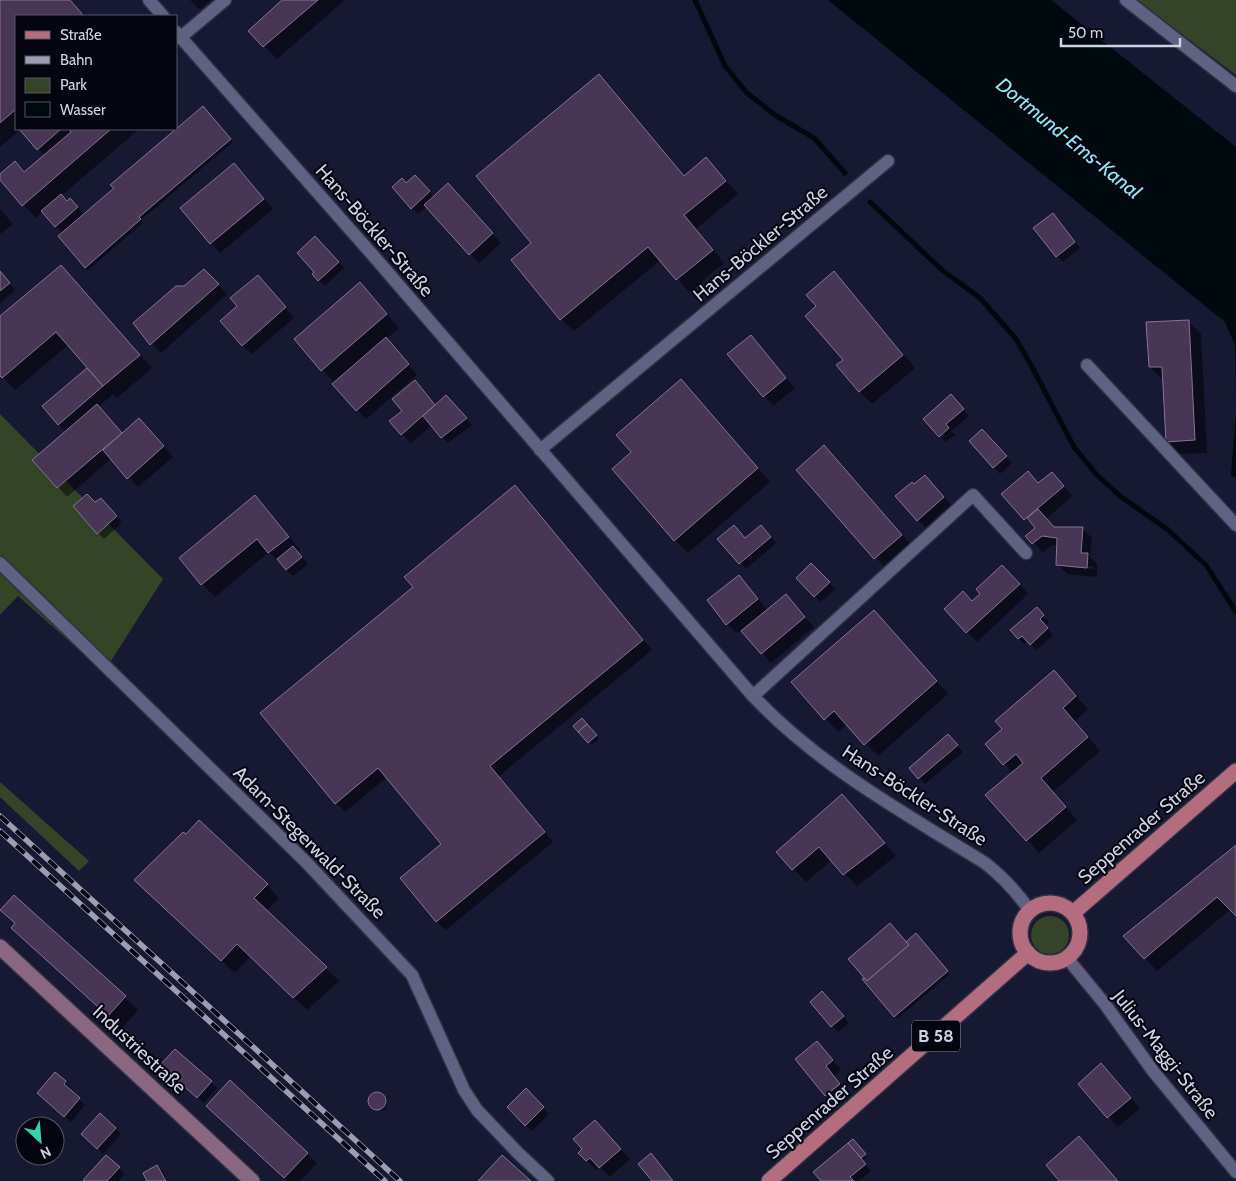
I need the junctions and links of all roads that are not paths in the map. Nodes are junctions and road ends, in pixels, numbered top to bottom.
1 (149, 0) edge
2 (225, 0) edge
3 (1126, 0) edge
4 (162, 15) edge
5 (178, 34) edge
6 (1236, 86) edge
7 (888, 161) dead end
8 (1087, 365) dead end
9 (540, 450) junction
10 (1236, 525) edge
11 (1026, 553) dead end
12 (0, 563) edge
13 (752, 696) junction
14 (1236, 771) edge
15 (1030, 911) junction
16 (1073, 913) junction
17 (0, 947) edge
18 (1028, 953) junction
19 (1068, 958) junction
20 (1236, 1172) edge
21 (252, 1181) edge
22 (548, 1181) edge
23 (769, 1181) edge

1 - 4 street
2 - 5 street, Hans-Böckler-Straße
3 - 6 street
5 - 9 street, Hans-Böckler-Straße
7 - 9 street, Hans-Böckler-Straße
8 - 10 street
9 - 13 street, Hans-Böckler-Straße
11 - 13 street
12 - 22 street, Adam-Stegerwald-Straße
13 - 15 street, Hans-Böckler-Straße
14 - 16 main road, Seppenrader Straße
15 - 16 main road
15 - 18 main road
16 - 19 main road
17 - 21 street, Industriestraße
18 - 19 main road
18 - 23 main road, Seppenrader Straße / B 58
19 - 20 street, Julius-Maggi-Straße

